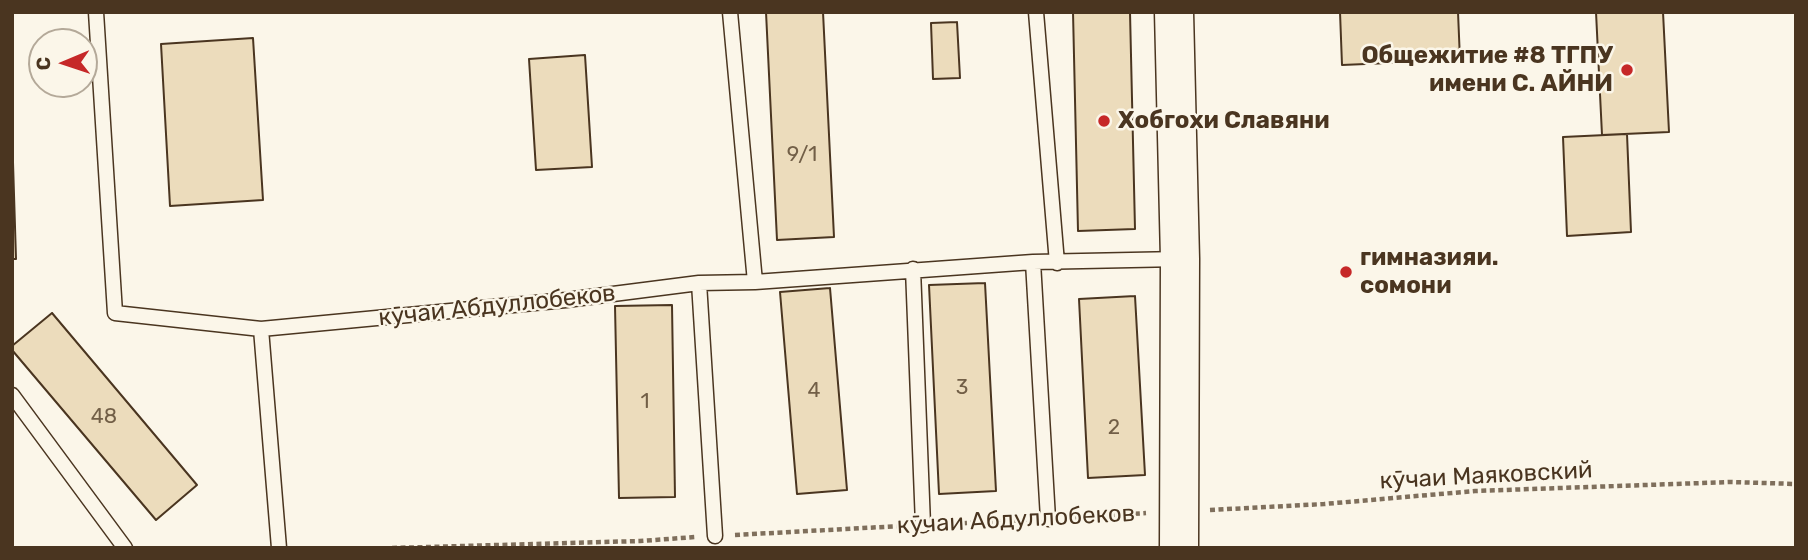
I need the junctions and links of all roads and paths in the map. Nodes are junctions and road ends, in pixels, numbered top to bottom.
1 (96, 12) edge
2 (730, 12) edge
3 (1036, 12) edge
4 (1174, 12) edge
5 (1180, 259) junction
6 (1033, 262) junction
7 (1057, 263) junction
8 (913, 269) junction
9 (755, 282) junction
10 (699, 283) junction
11 (261, 329) junction
12 (12, 395) edge
13 (1796, 484) edge
14 (1048, 519) junction
15 (923, 525) junction
16 (1179, 530) edge
17 (715, 536) junction
18 (125, 548) edge
19 (279, 548) edge
20 (391, 548) edge

1 - 11 lane, кӯчаи Абдуллобеков
2 - 9 lane
3 - 7 lane
4 - 5 street
5 - 7 lane, кӯчаи Абдуллобеков
5 - 16 street
6 - 7 lane, кӯчаи Абдуллобеков
6 - 8 lane, кӯчаи Абдуллобеков
6 - 14 lane
8 - 9 lane, кӯчаи Абдуллобеков
8 - 15 lane
9 - 10 lane, кӯчаи Абдуллобеков
10 - 11 lane, кӯчаи Абдуллобеков
10 - 17 lane
11 - 19 lane
12 - 18 lane
13 - 16 path, кӯчаи Маяковский
14 - 15 path, кӯчаи Абдуллобеков
14 - 16 path, кӯчаи Абдуллобеков
15 - 17 path, кӯчаи Абдуллобеков
17 - 20 path, кӯчаи Абдуллобеков

